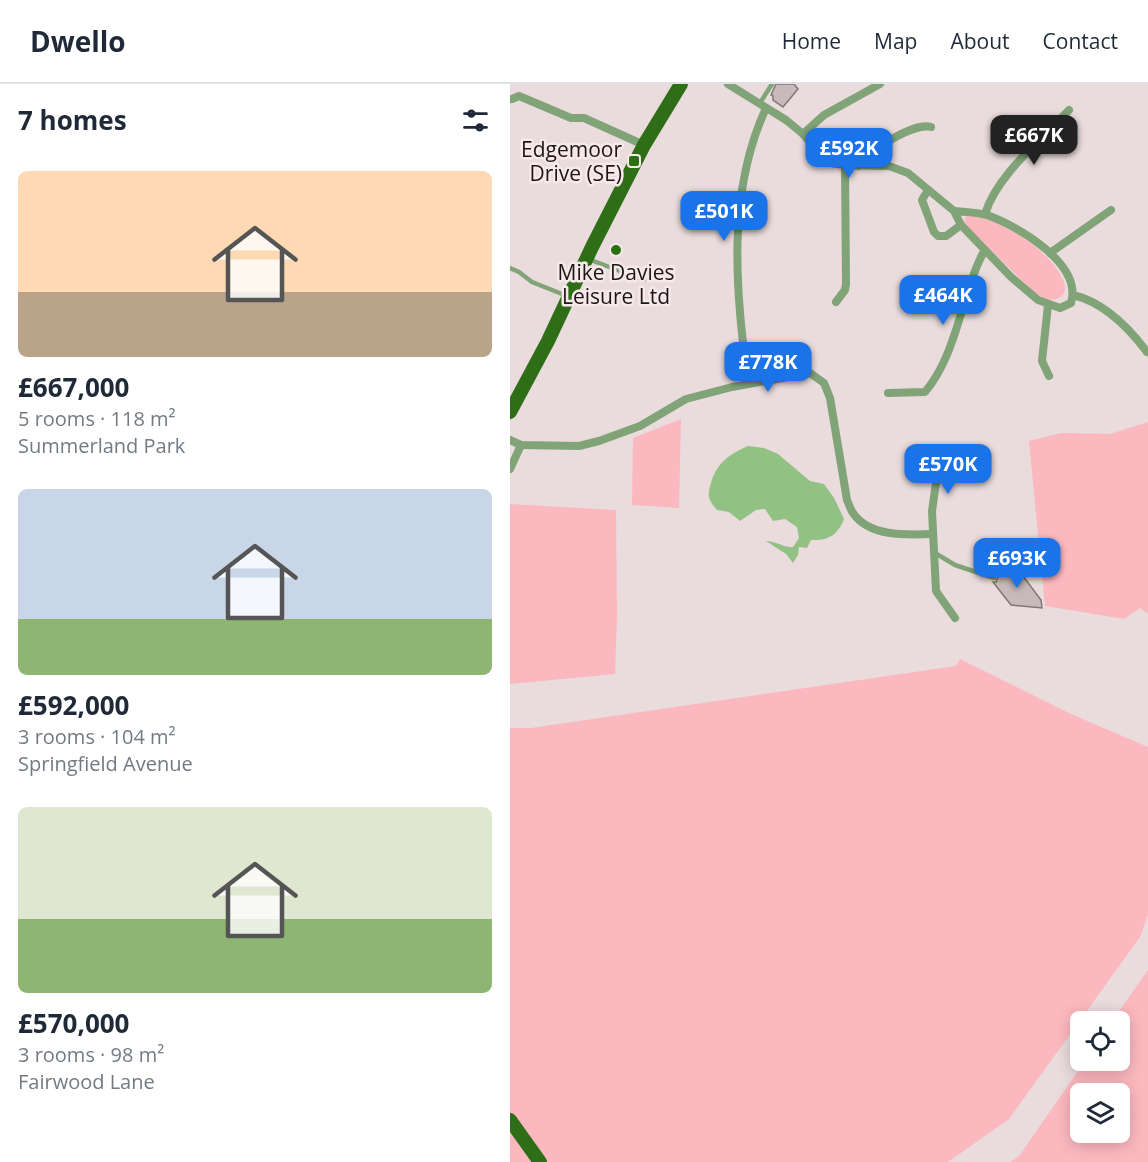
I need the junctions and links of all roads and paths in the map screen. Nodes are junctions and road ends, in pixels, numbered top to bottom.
1 (681, 84) edge
2 (728, 84) edge
3 (772, 84) edge
4 (880, 84) edge
5 (512, 99) dead end
6 (763, 106) junction
7 (1069, 110) dead end
8 (572, 118) junction
9 (931, 126) dead end
10 (567, 128) dead end
11 (803, 134) junction
12 (644, 145) junction
13 (844, 165) junction
14 (859, 166) junction
15 (928, 190) junction
16 (1111, 210) dead end
17 (954, 211) junction
18 (985, 214) junction
19 (961, 225) junction
20 (985, 250) junction
21 (1050, 254) junction
22 (586, 259) junction
23 (510, 268) edge
24 (644, 280) dead end
25 (1073, 296) junction
26 (569, 297) junction
27 (836, 302) dead end
28 (1048, 305) junction
29 (1147, 352) edge
30 (1048, 376) dead end
31 (748, 384) junction
32 (888, 393) dead end
33 (510, 411) edge
34 (510, 440) edge
35 (521, 445) junction
36 (940, 455) dead end
37 (510, 469) edge
38 (932, 534) junction
39 (936, 553) junction
40 (994, 578) dead end
41 (955, 618) dead end
42 (510, 1120) edge
43 (540, 1162) edge

1 - 12 main road
2 - 6 street
3 - 6 lane
4 - 11 street
5 - 8 street
6 - 11 street
6 - 31 street
7 - 18 street
8 - 10 street
8 - 12 street
9 - 14 street
11 - 13 street
12 - 22 main road
13 - 14 street
13 - 27 street
14 - 15 street
15 - 17 street
15 - 19 street
16 - 21 street
17 - 18 street
17 - 19 street
18 - 21 street
19 - 20 street
20 - 28 street
20 - 32 street
21 - 25 street
22 - 24 lane
22 - 26 main road
23 - 26 lane
25 - 28 street
25 - 29 street
26 - 33 main road
28 - 30 street
31 - 35 street
31 - 38 street
34 - 35 street
35 - 37 street
36 - 38 street
38 - 39 street
39 - 40 lane
39 - 41 street
42 - 43 main road

